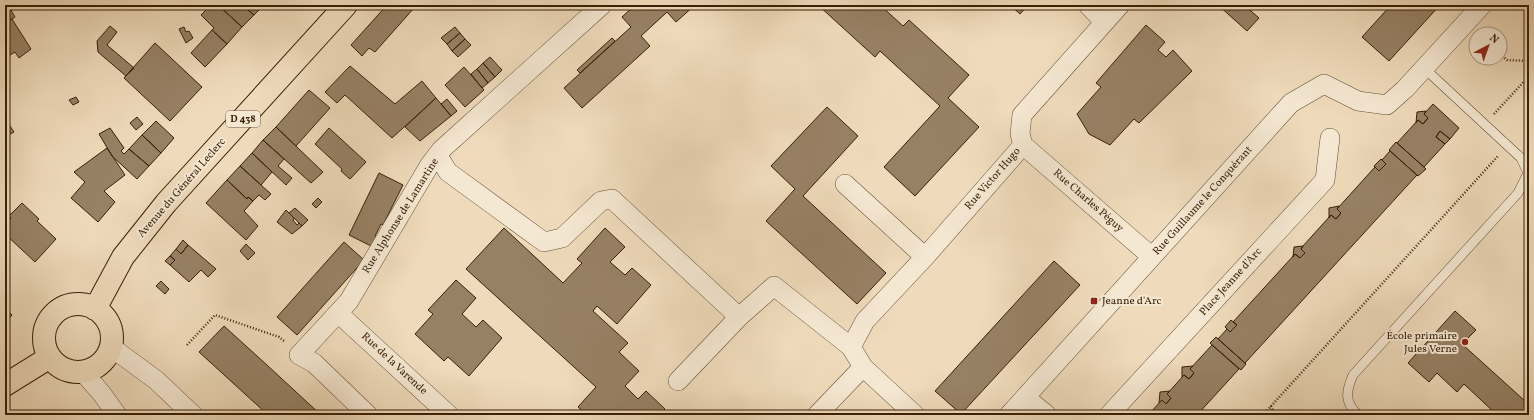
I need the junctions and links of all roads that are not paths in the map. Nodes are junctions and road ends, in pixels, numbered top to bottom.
1 (346, 5) edge
2 (602, 5) edge
3 (1088, 5) edge
4 (1120, 5) edge
5 (1482, 5) edge
6 (1104, 22) junction
7 (1424, 68) junction
8 (1330, 138) dead end
9 (1023, 145) junction
10 (438, 156) junction
11 (845, 184) dead end
12 (925, 257) junction
13 (1152, 257) junction
14 (96, 309) junction
15 (338, 313) junction
16 (739, 317) junction
17 (111, 347) junction
18 (851, 347) junction
19 (50, 357) junction
20 (862, 367) junction
21 (83, 372) junction
22 (678, 381) dead end
23 (5, 385) edge
24 (1025, 397) junction
25 (117, 415) edge
26 (193, 415) edge
27 (368, 415) edge
28 (449, 415) edge
29 (817, 415) edge
30 (915, 415) edge
31 (1009, 415) edge
32 (1047, 415) edge
33 (1109, 415) edge
34 (1358, 415) edge

1 - 14 main road, Avenue du Général Leclerc / D 438
2 - 10 street, Rue Alphonse de Lamartine
3 - 6 street
4 - 6 street, Rue Victor Hugo
5 - 7 street
6 - 9 street, Rue Victor Hugo
7 - 13 street, Rue Guillaume le Conquérant
7 - 34 lane
8 - 33 street, Place Jeanne d'Arc
9 - 12 street, Rue Victor Hugo
9 - 13 street, Rue Charles Péguy
10 - 15 street, Rue Alphonse de Lamartine
10 - 16 street
11 - 12 street
12 - 18 street, Rue Victor Hugo
13 - 24 street, Rue Guillaume le Conquérant
14 - 17 main road
14 - 19 main road
15 - 27 street, Rue Alphonse de Lamartine
15 - 28 street, Rue de la Varende
16 - 18 street
16 - 22 street
17 - 21 main road
17 - 26 street
18 - 20 street
19 - 21 main road
19 - 23 main road
20 - 29 street
20 - 30 street
21 - 25 street
24 - 31 street, Rue Guillaume le Conquérant
24 - 32 street

